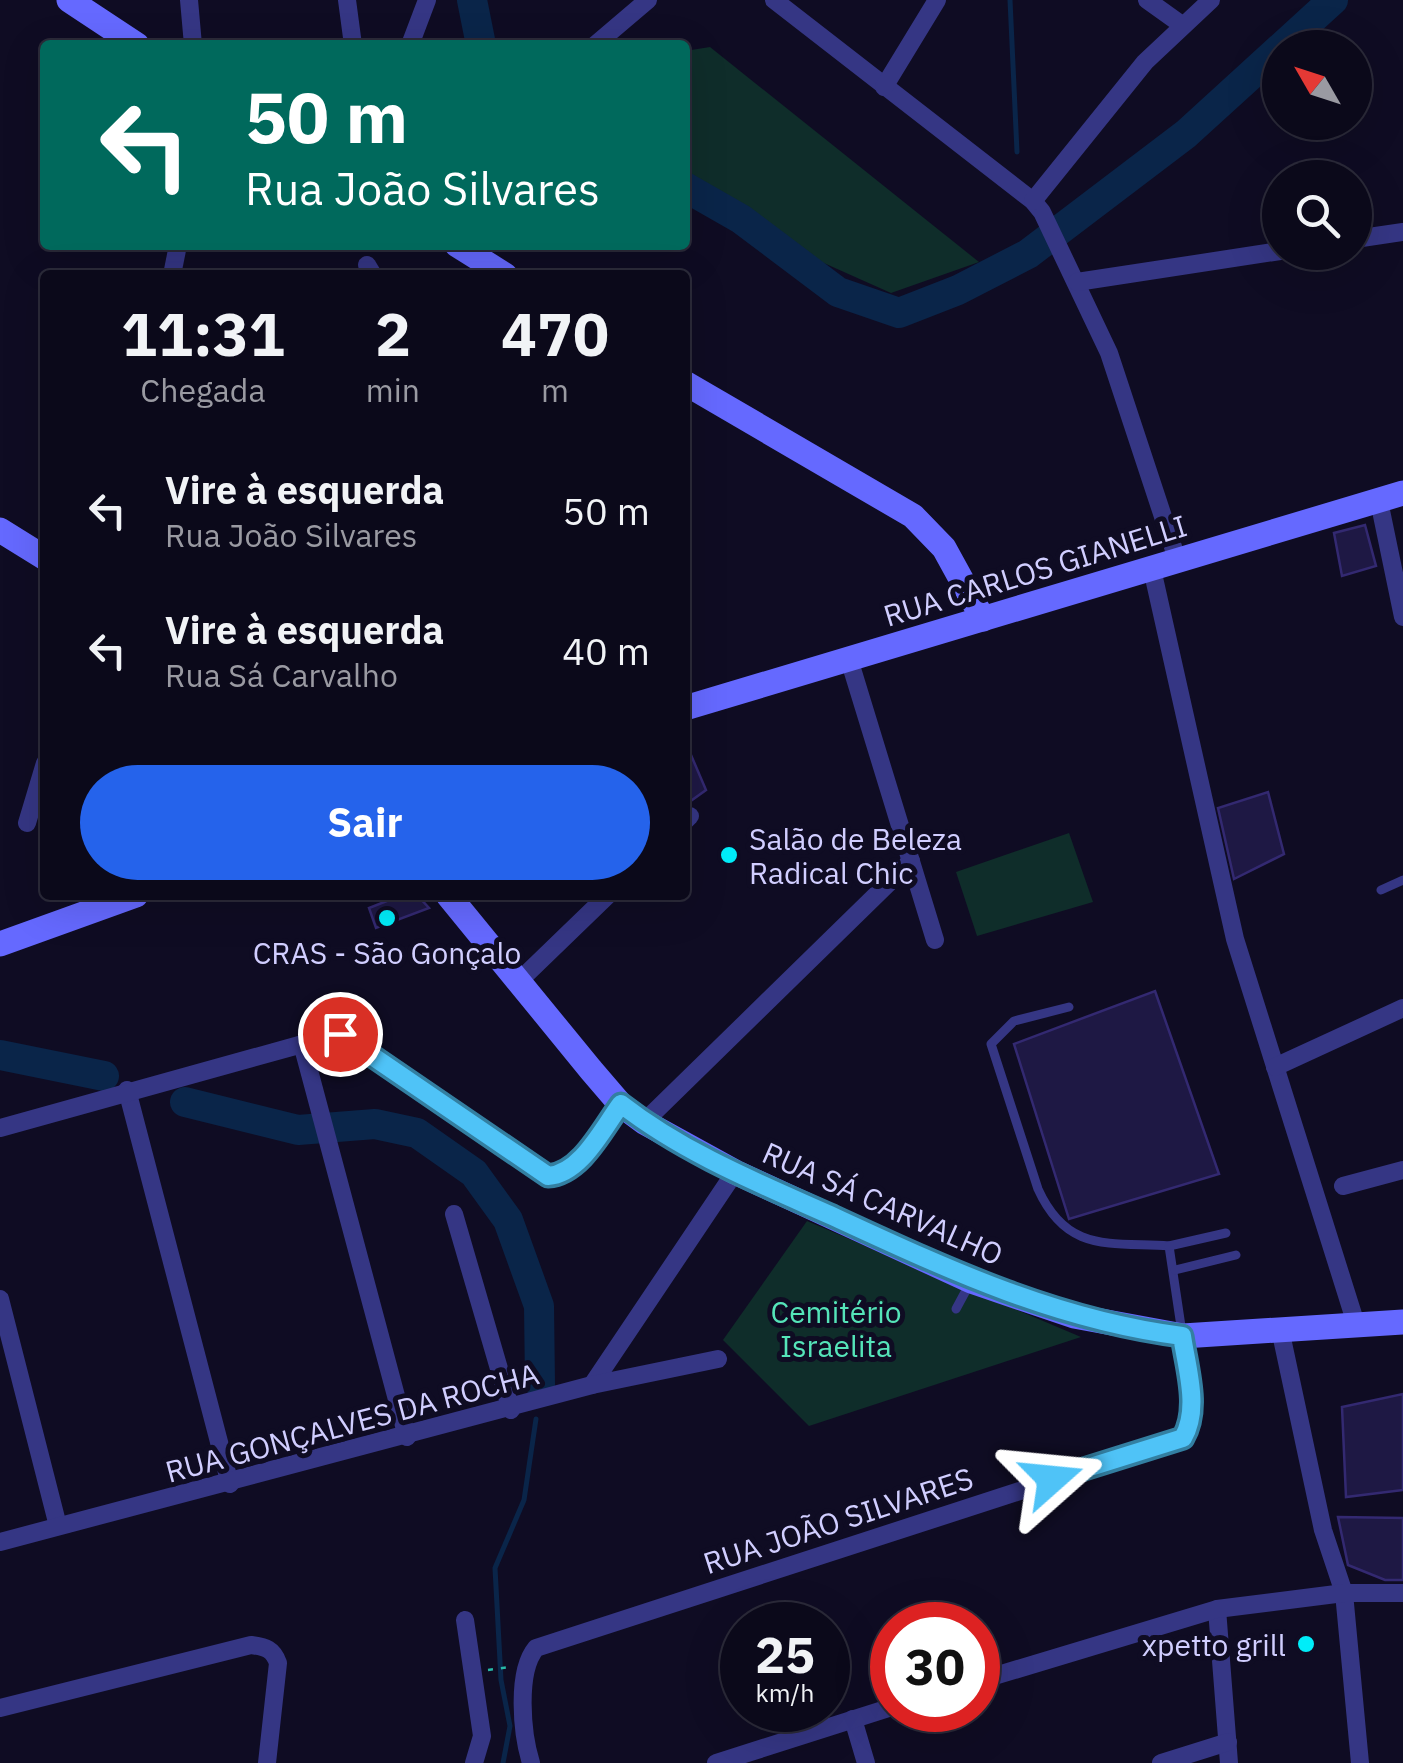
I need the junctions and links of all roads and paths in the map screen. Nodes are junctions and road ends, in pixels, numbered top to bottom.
1 (69, 0) edge
2 (190, 0) edge
3 (347, 0) edge
4 (427, 0) edge
5 (648, 0) edge
6 (774, 0) edge
7 (937, 0) edge
8 (1146, 0) edge
9 (1211, 0) edge
10 (1182, 25) junction
11 (129, 40) edge
12 (192, 40) edge
13 (351, 40) edge
14 (412, 40) edge
15 (601, 40) edge
16 (884, 87) junction
17 (1038, 207) junction
18 (1403, 232) edge
19 (1372, 237) edge
20 (466, 250) edge
21 (1262, 253) edge
22 (498, 270) edge
23 (1077, 282) junction
24 (690, 386) edge
25 (1391, 497) edge
26 (0, 530) edge
27 (40, 555) edge
28 (1165, 566) junction
29 (1403, 617) edge
30 (983, 619) junction
31 (849, 660) junction
32 (690, 707) edge
33 (40, 780) edge
34 (27, 824) dead end
35 (911, 861) junction
36 (1403, 880) edge
37 (1381, 890) dead end
38 (122, 900) edge
39 (452, 900) edge
40 (603, 900) edge
41 (935, 940) dead end
42 (0, 944) edge
43 (517, 982) junction
44 (1070, 1007) dead end
45 (1403, 1008) edge
46 (302, 1044) junction
47 (1274, 1068) junction
48 (127, 1090) junction
49 (621, 1104) junction
50 (644, 1122) junction
51 (0, 1128) edge
52 (1403, 1170) edge
53 (735, 1172) junction
54 (1343, 1186) dead end
55 (454, 1214) dead end
56 (1226, 1233) dead end
57 (1170, 1246) junction
58 (1236, 1255) dead end
59 (1175, 1270) junction
60 (971, 1281) junction
61 (0, 1298) edge
62 (956, 1310) dead end
63 (1403, 1322) edge
64 (1356, 1324) junction
65 (1280, 1329) junction
66 (1182, 1336) junction
67 (718, 1359) dead end
68 (592, 1385) junction
69 (512, 1410) junction
70 (407, 1437) junction
71 (230, 1484) junction
72 (58, 1526) junction
73 (0, 1542) edge
74 (1344, 1593) junction
75 (1403, 1593) edge
76 (1216, 1610) junction
77 (465, 1620) dead end
78 (527, 1661) junction
79 (472, 1672) junction
80 (1000, 1674) edge
81 (0, 1708) edge
82 (870, 1713) edge
83 (852, 1718) junction
84 (1228, 1742) junction
85 (526, 1758) edge
86 (268, 1763) edge
87 (474, 1763) edge
88 (716, 1763) edge
89 (866, 1763) edge
90 (1161, 1763) edge
91 (1229, 1763) edge
92 (1360, 1763) edge

1 - 11 street
2 - 12 street
3 - 13 street
4 - 14 street
5 - 15 street
6 - 16 street
7 - 16 street
8 - 10 street
9 - 10 street
10 - 17 street
16 - 17 street
17 - 23 street
18 - 19 street
20 - 22 street
21 - 23 street
23 - 28 street
24 - 30 street
25 - 28 street, RUA CARLOS GIANELLI
25 - 29 street
26 - 27 street
28 - 30 street, RUA CARLOS GIANELLI
28 - 47 street
30 - 31 street, RUA CARLOS GIANELLI
31 - 32 street, RUA CARLOS GIANELLI
31 - 35 street
33 - 34 street
35 - 41 street
35 - 50 street
36 - 37 lane
38 - 42 street
39 - 43 street, RUA SÁ CARVALHO
40 - 43 street
43 - 49 street, RUA SÁ CARVALHO
44 - 57 lane
45 - 47 street
46 - 48 street
46 - 49 street
46 - 70 street
47 - 64 street
48 - 51 street
48 - 71 street
49 - 50 street, RUA SÁ CARVALHO
50 - 53 street, RUA SÁ CARVALHO
52 - 54 street
53 - 60 street, RUA SÁ CARVALHO
53 - 68 street
55 - 69 street
56 - 57 lane
57 - 59 lane
58 - 59 lane
59 - 66 lane
60 - 62 lane
60 - 66 street, RUA SÁ CARVALHO
61 - 72 street
63 - 64 street, RUA SÁ CARVALHO
64 - 65 street, RUA SÁ CARVALHO
65 - 66 street, RUA SÁ CARVALHO
65 - 74 street
66 - 78 street, RUA JOÃO SILVARES
67 - 68 street, RUA GONÇALVES DA ROCHA
68 - 69 street, RUA GONÇALVES DA ROCHA
69 - 70 street, RUA GONÇALVES DA ROCHA
70 - 71 street, RUA GONÇALVES DA ROCHA
71 - 72 street, RUA GONÇALVES DA ROCHA
72 - 73 street, RUA GONÇALVES DA ROCHA
74 - 75 street
74 - 76 street
74 - 92 street
76 - 80 street
76 - 84 street
77 - 79 street
78 - 79 path
78 - 85 street
79 - 87 street
81 - 86 street
82 - 83 street
83 - 88 street
83 - 89 street
84 - 90 street
84 - 91 street

